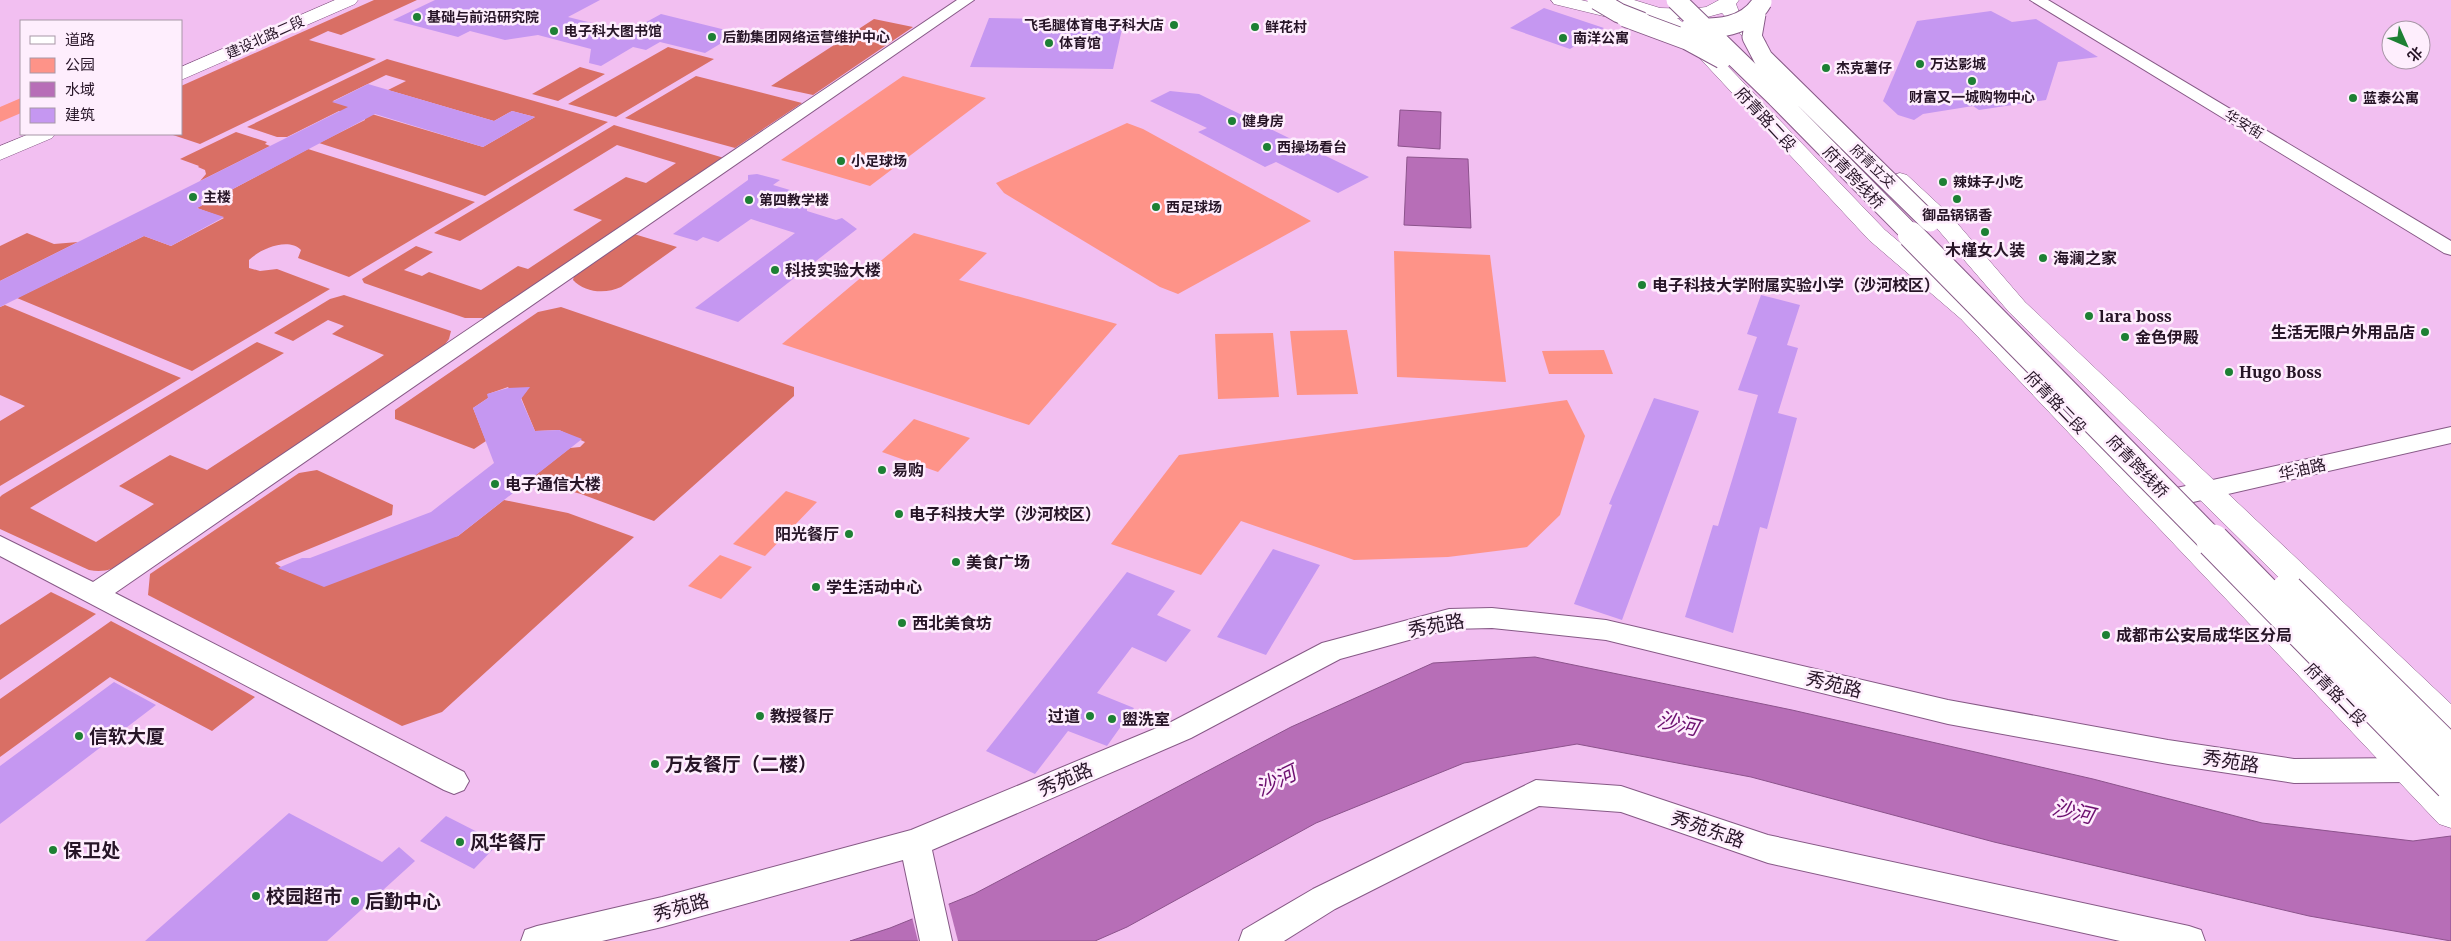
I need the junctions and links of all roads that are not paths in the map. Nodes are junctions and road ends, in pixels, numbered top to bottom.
1 (329, 0) edge
2 (349, 0) edge
3 (966, 0) edge
4 (1560, 0) edge
5 (1597, 0) edge
6 (1605, 0) edge
7 (1676, 0) edge
8 (1692, 0) edge
9 (1771, 0) edge
10 (2037, 0) edge
11 (1728, 1) edge
12 (1759, 7) edge
13 (1635, 8) edge
14 (182, 65) edge
15 (182, 74) edge
16 (23, 135) edge
17 (43, 135) edge
18 (0, 145) edge
19 (0, 154) edge
20 (2451, 249) edge
21 (2017, 307) junction
22 (1970, 314) junction
23 (2451, 435) edge
24 (2209, 491) junction
25 (2152, 502) junction
26 (0, 545) edge
27 (95, 594) junction
28 (2451, 725) edge
29 (2451, 753) edge
30 (2409, 770) junction
31 (454, 780) dead end
32 (2451, 784) edge
33 (2451, 813) edge
34 (915, 844) junction
35 (537, 941) edge
36 (936, 941) edge
37 (1255, 941) edge
38 (2189, 941) edge

1 - 14 main road, 建设北路二段
2 - 15 main road, 建设北路二段
3 - 27 street
4 - 13 main road
5 - 13 main road, bridge
6 - 13 main road
7 - 32 main road, 府青跨线桥, bridge
8 - 29 main road, 府青跨线桥, bridge
9 - 12 main road
10 - 20 street, 华安街
11 - 13 main road
11 - 21 main road
12 - 13 main road, bridge
12 - 21 main road, 府青立交, bridge
13 - 22 main road, bridge
13 - 22 main road, 府青路二段
16 - 18 main road
17 - 19 main road
21 - 24 main road
22 - 25 main road, 府青路二段
23 - 24 street, 华油路
24 - 25 street, 华油路
24 - 28 main road
25 - 30 main road, 府青路二段
26 - 27 street
27 - 31 street
30 - 33 main road, 府青路二段
30 - 34 street, 秀苑路
34 - 35 street, 秀苑路
34 - 36 street
37 - 38 street, 秀苑东路

